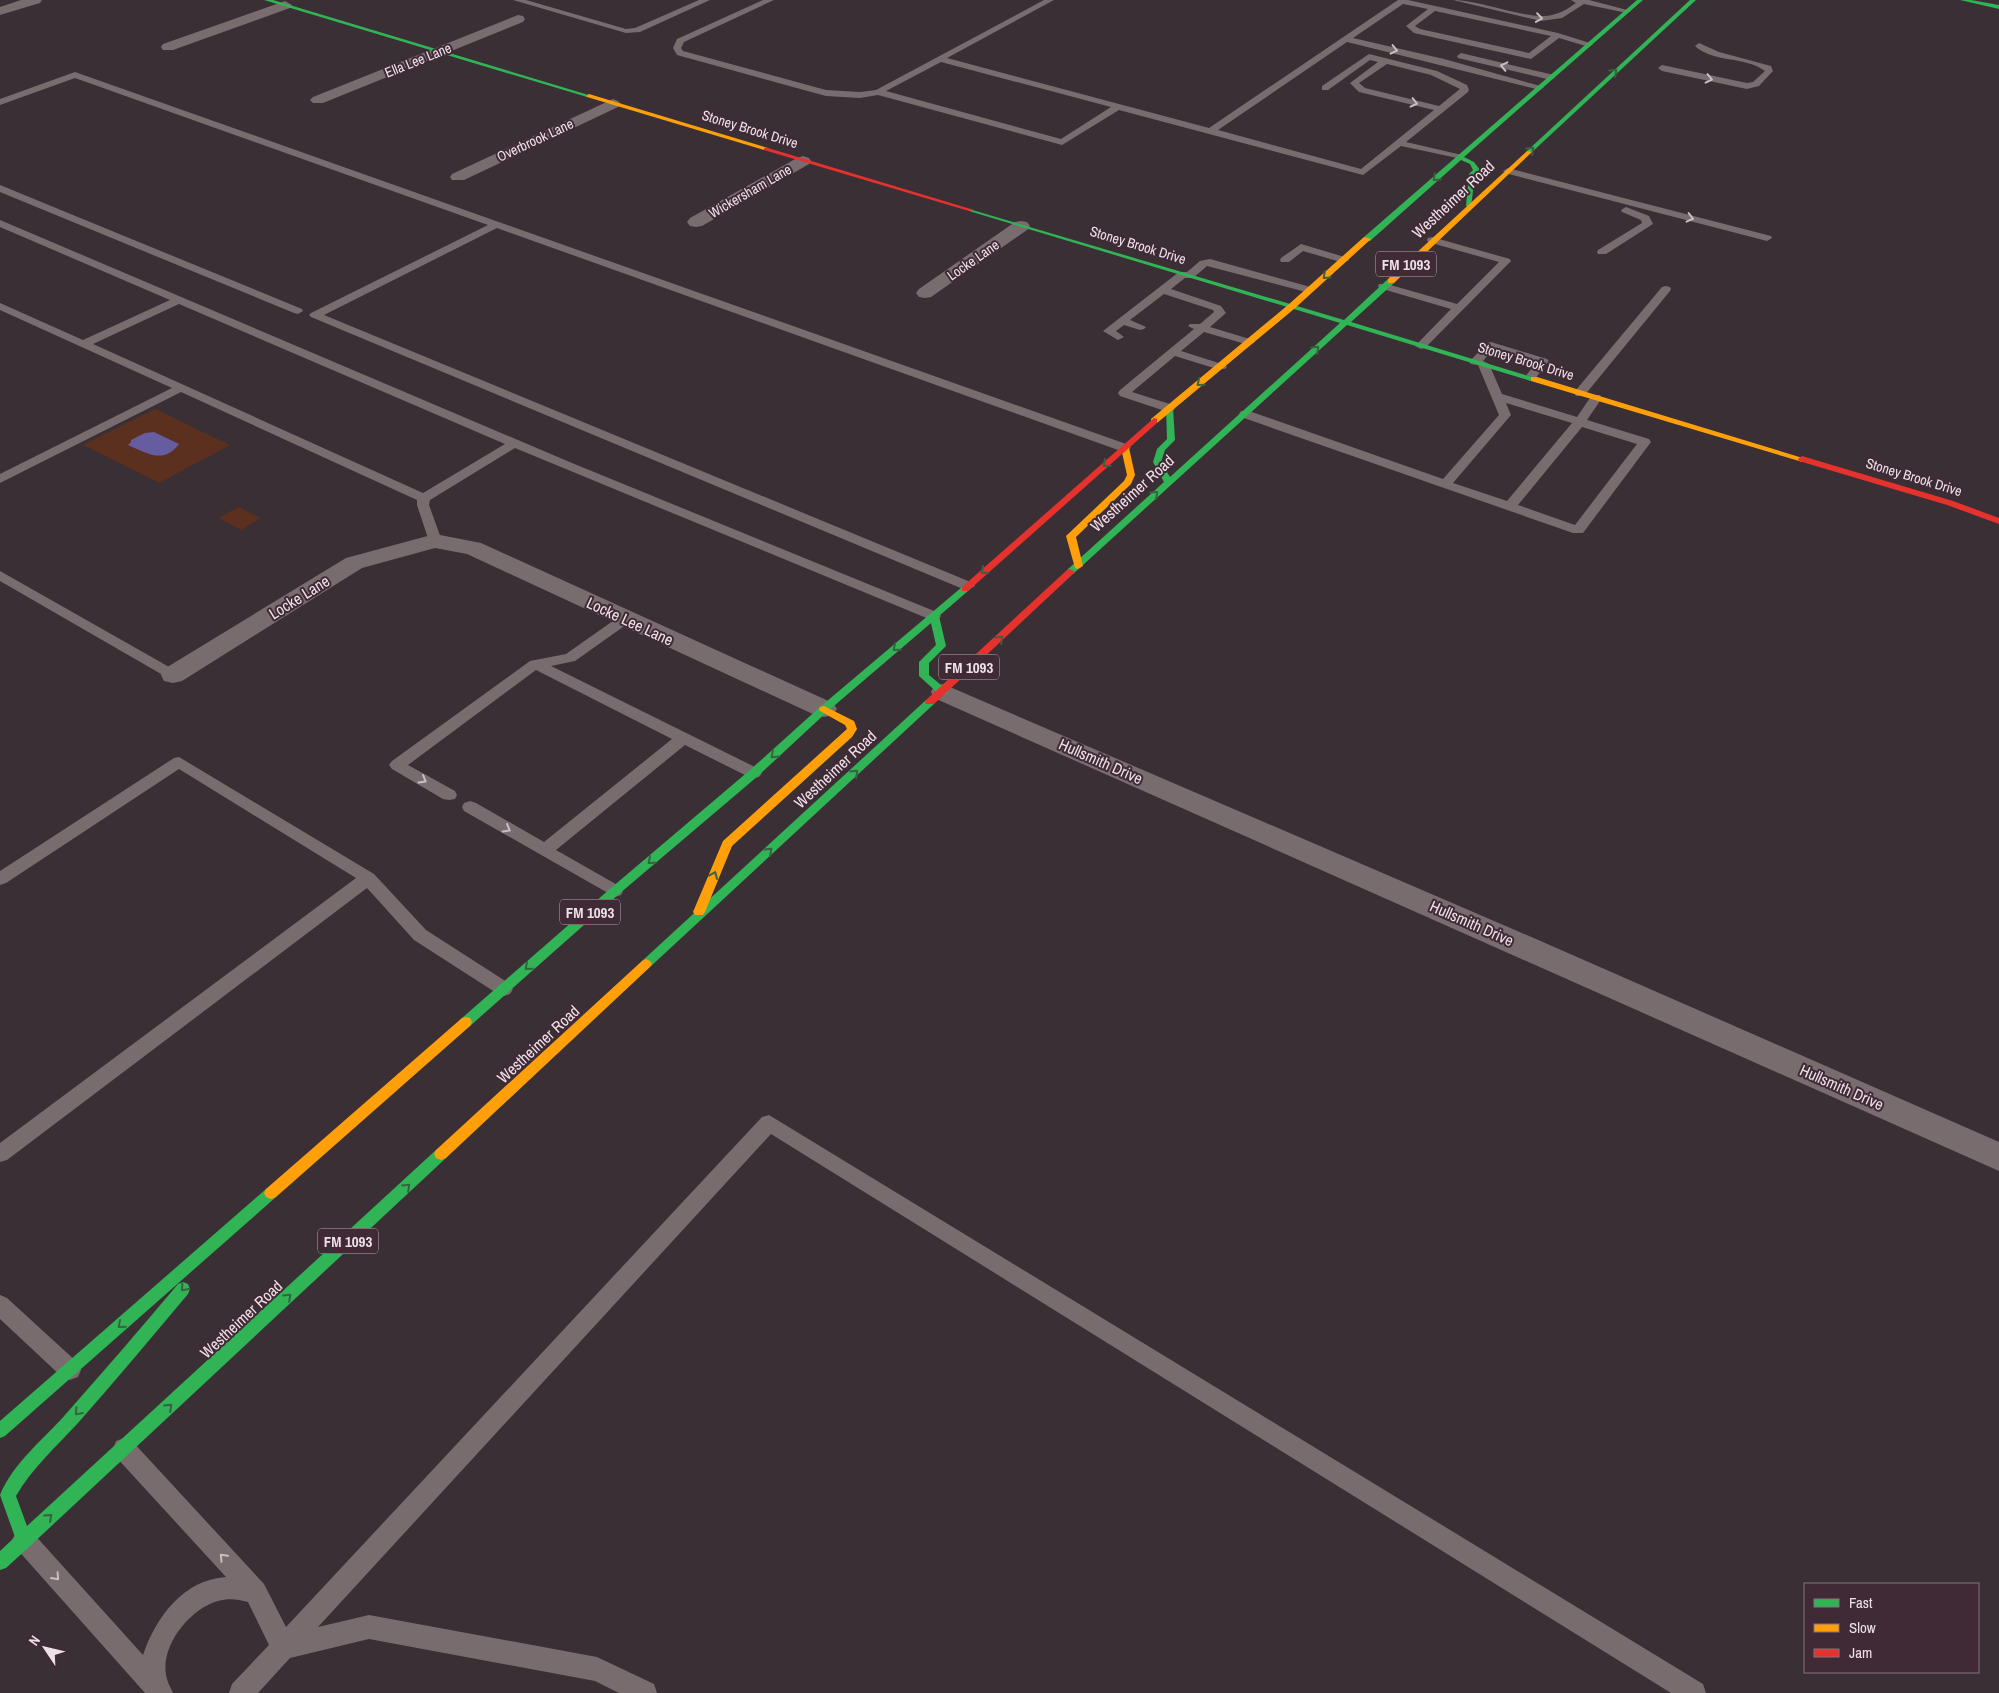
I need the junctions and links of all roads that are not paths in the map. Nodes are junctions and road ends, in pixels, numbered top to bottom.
1 (35, 0) edge
2 (267, 0) edge
3 (517, 0) edge
4 (706, 0) edge
5 (770, 0) edge
6 (1050, 0) edge
7 (1457, 0) edge
8 (1640, 0) edge
9 (1693, 0) edge
10 (1963, 0) edge
11 (1402, 1) edge
12 (1581, 1) edge
13 (557, 3) dead end
14 (285, 5) junction
15 (1999, 7) edge
16 (544, 8) junction
17 (1434, 8) junction
18 (1446, 10) junction
19 (1627, 11) junction
20 (0, 12) edge
21 (518, 19) dead end
22 (1357, 32) junction
23 (1558, 35) junction
24 (1346, 39) junction
25 (1589, 44) junction
26 (1699, 46) dead end
27 (168, 47) dead end
28 (438, 51) junction
29 (1535, 53) junction
30 (940, 59) junction
31 (1384, 61) junction
32 (1662, 68) dead end
33 (1556, 79) junction
34 (1540, 87) junction
35 (1325, 88) dead end
36 (878, 92) junction
37 (318, 100) dead end
38 (0, 102) edge
39 (1563, 102) dead end
40 (613, 104) junction
41 (1119, 106) junction
42 (1440, 109) junction
43 (1566, 117) junction
44 (1212, 131) junction
45 (1399, 143) junction
46 (1459, 157) junction
47 (804, 161) junction
48 (1493, 166) dead end
49 (1508, 171) junction
50 (458, 177) dead end
51 (0, 188) edge
52 (1538, 188) dead end
53 (1469, 206) junction
54 (1663, 212) junction
55 (696, 222) dead end
56 (0, 223) edge
57 (496, 224) junction
58 (1648, 224) junction
59 (1021, 226) junction
60 (1767, 238) dead end
61 (1432, 240) junction
62 (1602, 252) dead end
63 (1344, 260) junction
64 (1281, 263) joint
65 (1186, 275) junction
66 (1266, 276) junction
67 (1383, 286) junction
68 (1666, 289) dead end
69 (1164, 290) junction
70 (1310, 290) junction
71 (925, 294) dead end
72 (180, 299) junction
73 (0, 306) edge
74 (1291, 307) junction
75 (1458, 308) junction
76 (298, 310) dead end
77 (1122, 321) junction
78 (1343, 322) junction
79 (1140, 327) dead end
80 (1197, 327) junction
81 (1118, 337) dead end
82 (1249, 342) junction
83 (83, 344) junction
84 (1421, 346) junction
85 (1173, 352) junction
86 (1150, 355) dead end
87 (1160, 362) junction
88 (1479, 363) junction
89 (1221, 366) junction
90 (1530, 378) junction
91 (181, 388) junction
92 (1580, 394) junction
93 (1496, 396) junction
94 (1596, 398) junction
95 (1169, 408) junction
96 (1245, 414) junction
97 (1579, 422) junction
98 (515, 443) junction
99 (1124, 448) junction
100 (0, 479) edge
101 (1169, 482) junction
102 (1445, 484) junction
103 (424, 498) junction
104 (1510, 506) junction
105 (1999, 521) edge
106 (434, 541) junction
107 (1078, 566) junction
108 (0, 575) edge
109 (968, 586) junction
110 (934, 616) junction
111 (625, 619) junction
112 (535, 664) junction
113 (173, 675) joint
114 (943, 692) junction
115 (824, 709) junction
116 (683, 738) junction
117 (754, 773) junction
118 (449, 794) dead end
119 (470, 807) dead end
120 (545, 850) junction
121 (368, 878) junction
122 (0, 879) edge
123 (615, 891) junction
124 (695, 920) junction
125 (504, 989) junction
126 (0, 1154) edge
127 (1999, 1157) edge
128 (250, 1212) junction
129 (0, 1305) edge
130 (70, 1370) junction
131 (0, 1431) edge
132 (124, 1449) junction
133 (24, 1540) junction
134 (0, 1562) edge
135 (256, 1592) junction
136 (283, 1648) junction
137 (160, 1692) edge
138 (240, 1693) edge
139 (646, 1693) edge
140 (1694, 1693) edge

1 - 20 street
2 - 14 main road, Stoney Brook Drive
3 - 16 lane
4 - 16 lane
5 - 36 lane
6 - 30 lane
7 -> 12 lane
8 - 19 main road, Westheimer Road / FM 1093
43 -> 9 main road, Westheimer Road / FM 1093
10 - 15 main road
11 - 17 lane
11 - 22 lane
12 - 19 lane
13 - 16 lane
14 - 27 street
14 - 28 main road, Stoney Brook Drive
17 - 18 lane
17 - 29 lane
18 - 23 lane
18 - 29 lane
19 - 25 main road, Westheimer Road / FM 1093
21 - 28 street, Ella Lee Lane
22 - 24 lane
33 -> 22 lane
23 - 25 lane
23 - 29 lane
24 -> 34 lane
24 - 44 lane
25 - 33 main road, Westheimer Road / FM 1093
32 -> 26 lane
28 - 37 street, Ella Lee Lane
28 - 40 main road, Stoney Brook Drive
30 - 36 lane
30 - 41 lane
31 - 35 lane
31 - 42 lane
31 -> 42 lane
33 - 34 main road, Westheimer Road / FM 1093
34 - 46 main road, Westheimer Road / FM 1093
36 - 41 lane
38 - 57 lane
39 - 43 main road
40 - 47 main road, Stoney Brook Drive
40 - 50 street, Overbrook Lane
41 - 44 lane
42 - 45 lane
49 -> 43 main road, Westheimer Road / FM 1093
44 - 45 lane
45 - 46 lane
46 - 53 main road
46 -> 63 main road, Westheimer Road / FM 1093
47 - 55 street, Wickersham Lane
47 - 59 main road, Stoney Brook Drive
48 - 49 main road
49 - 53 main road, Westheimer Road / FM 1093
49 - 54 lane
51 - 76 lane
52 - 58 lane
53 - 61 main road, Westheimer Road / FM 1093
54 - 58 lane
54 -> 60 lane
56 - 72 lane
57 - 99 lane
57 - 109 lane
58 - 62 lane
59 - 65 main road, Stoney Brook Drive
59 - 71 street, Locke Lane
61 - 67 main road, Westheimer Road / FM 1093
61 - 75 lane
63 - 64 lane
63 -> 70 main road, Westheimer Road / FM 1093
64 - 66 lane
65 - 66 lane
65 - 69 lane
65 - 74 main road, Stoney Brook Drive
66 - 70 lane
67 - 75 lane
67 - 78 main road, Westheimer Road / FM 1093
68 - 92 lane
69 - 77 lane
69 - 80 lane
70 - 74 main road, Westheimer Road / FM 1093
72 - 83 lane
72 - 98 lane
73 - 83 lane
74 - 78 main road, Stoney Brook Drive
74 - 82 main road, Westheimer Road / FM 1093
75 - 84 lane
77 - 79 lane
77 - 81 lane
78 - 84 main road, Stoney Brook Drive
96 -> 78 main road, Westheimer Road / FM 1093
80 - 82 lane
80 - 85 lane
82 - 89 main road, Westheimer Road / FM 1093
83 - 91 lane
84 - 88 main road, Stoney Brook Drive
85 - 87 lane
85 - 89 lane
86 - 87 lane
87 - 95 lane
88 - 90 main road, Stoney Brook Drive
88 - 90 lane
88 - 93 lane
89 -> 95 main road, Westheimer Road / FM 1093
90 - 92 main road, Stoney Brook Drive
91 - 100 lane
91 - 103 lane
92 - 94 main road, Stoney Brook Drive
93 - 97 lane
93 - 102 lane
94 - 97 lane
94 - 105 main road, Stoney Brook Drive
95 - 99 main road, Westheimer Road / FM 1093
95 - 101 main road
96 - 101 main road, Westheimer Road / FM 1093
96 - 102 lane
97 - 104 lane
97 - 104 lane
98 - 103 lane
98 - 110 lane
99 - 107 main road
99 -> 109 main road, Westheimer Road / FM 1093
107 -> 101 main road, Westheimer Road / FM 1093
102 - 104 lane
103 - 106 lane
106 - 111 street, Locke Lee Lane
106 - 113 street, Locke Lane
114 -> 107 main road, Westheimer Road / FM 1093
108 - 113 lane
109 - 110 main road, Westheimer Road / FM 1093
110 - 114 main road
110 -> 115 main road, Westheimer Road / FM 1093
111 - 112 lane
111 - 115 street, Locke Lee Lane
112 - 116 lane
112 -> 118 lane
124 -> 114 main road, Westheimer Road / FM 1093
114 - 127 street, Hullsmith Drive
115 -> 117 main road, Westheimer Road / FM 1093
124 -> 115 main road
116 - 117 lane
116 - 120 lane
117 -> 123 main road, Westheimer Road / FM 1093
119 -> 120 lane
120 - 123 lane
121 - 122 lane
121 - 125 lane
121 - 126 lane
123 -> 125 main road, Westheimer Road / FM 1093
132 -> 124 main road, Westheimer Road / FM 1093
125 - 128 main road, Westheimer Road / FM 1093
128 -> 130 main road, Westheimer Road / FM 1093
128 -> 133 main road
129 - 130 lane
130 - 131 main road, Westheimer Road / FM 1093
133 -> 132 main road, Westheimer Road / FM 1093
135 -> 132 lane
133 - 134 main road, Westheimer Road / FM 1093
133 -> 137 lane
135 - 136 lane
135 - 137 lane
136 - 138 lane
136 - 139 lane
136 - 140 lane

